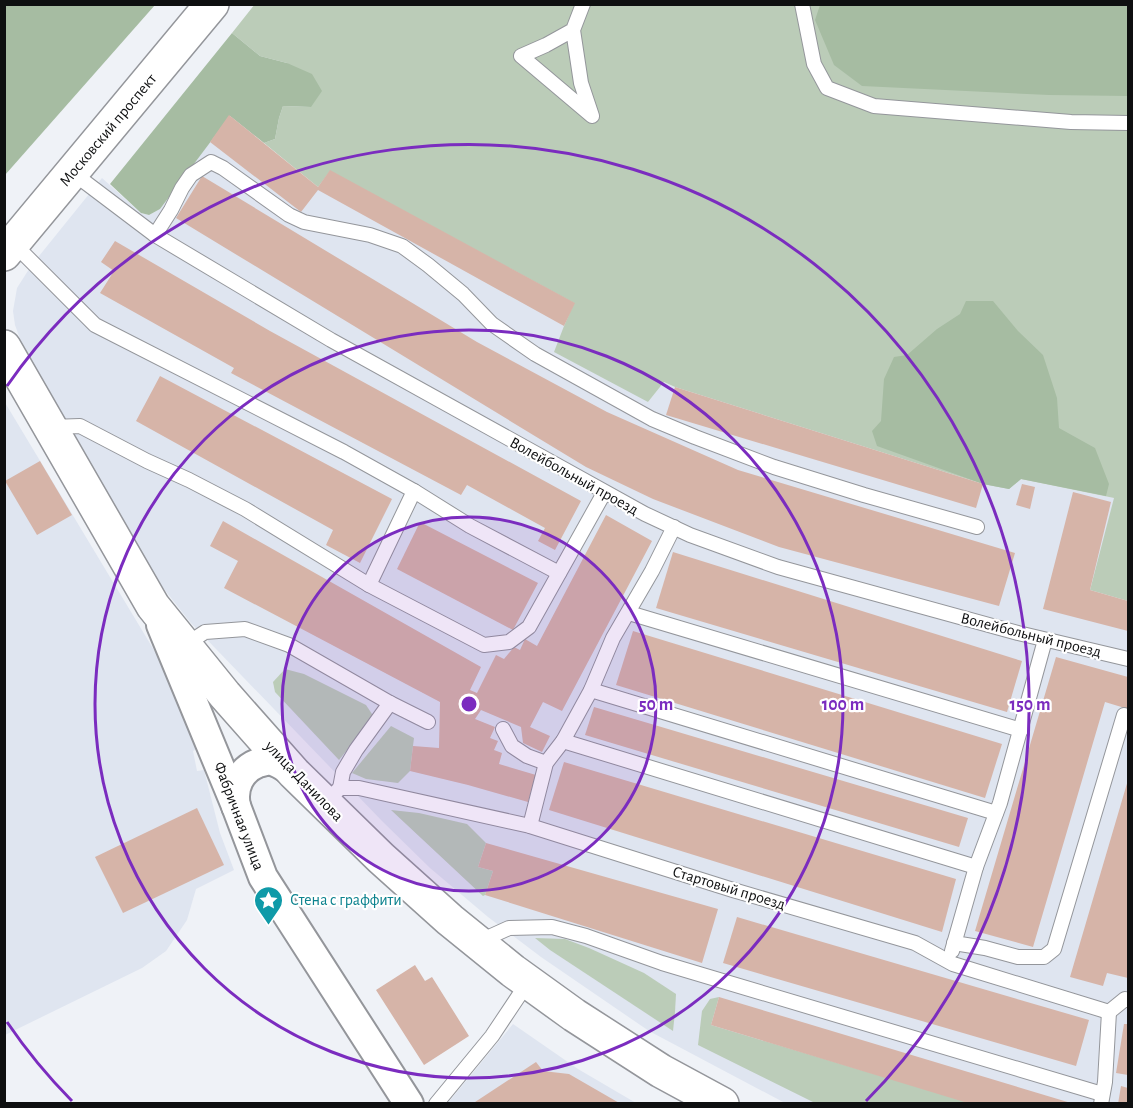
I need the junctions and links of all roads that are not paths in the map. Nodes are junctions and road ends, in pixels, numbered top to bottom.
1 (212, 4) edge
2 (583, 4) edge
3 (802, 4) edge
4 (573, 30) junction
5 (1128, 123) edge
6 (73, 173) junction
7 (155, 235) junction
8 (9, 249) edge
9 (4, 346) edge
10 (51, 427) junction
11 (414, 491) junction
12 (604, 493) junction
13 (977, 526) dead end
14 (674, 527) junction
15 (559, 573) junction
16 (369, 585) junction
17 (153, 606) junction
18 (628, 613) junction
19 (1045, 640) junction
20 (185, 645) junction
21 (1128, 659) edge
22 (591, 690) junction
23 (390, 703) junction
24 (1124, 715) dead end
25 (428, 722) dead end
26 (503, 729) dead end
27 (1021, 730) junction
28 (563, 741) junction
29 (546, 763) junction
30 (294, 772) junction
31 (332, 796) junction
32 (236, 806) junction
33 (996, 813) junction
34 (530, 826) junction
35 (976, 867) junction
36 (478, 942) junction
37 (954, 943) junction
38 (949, 962) junction
39 (528, 982) junction
40 (1128, 1000) edge
41 (1109, 1012) junction
42 (1101, 1099) edge
43 (409, 1104) edge
44 (436, 1104) edge
45 (722, 1104) edge

1 - 6 street, Московский проспект
2 - 4 lane
3 - 5 lane
4 - 4 lane
6 - 7 lane, Волейбольный проезд
6 - 8 street, Московский проспект
7 - 12 lane, Волейбольный проезд
7 - 13 lane
8 - 11 lane
9 - 10 street, улица Данилова
10 - 16 lane
10 - 17 street, улица Данилова
11 - 15 lane
11 - 16 lane
12 - 14 lane, Волейбольный проезд
12 - 15 lane
14 - 18 lane
14 - 19 lane, Волейбольный проезд
15 - 16 lane
17 - 20 street, улица Данилова
17 - 32 street, Фабричная улица
18 - 22 lane
18 - 27 lane
19 - 21 lane, Волейбольный проезд
19 - 27 lane
20 - 23 lane
20 - 30 street, улица Данилова
22 - 28 lane
22 - 33 lane
23 - 25 lane
23 - 31 lane
24 - 37 lane
26 - 29 lane
27 - 33 lane
28 - 29 lane
28 - 35 lane
29 - 34 lane
30 - 31 street, улица Данилова
30 - 32 street
31 - 34 lane, Стартовый проезд
31 - 36 street, улица Данилова
32 - 43 street, Фабричная улица
33 - 35 lane
34 - 38 lane, Стартовый проезд
35 - 37 lane
36 - 39 street, улица Данилова
36 - 42 lane
37 - 38 lane
38 - 41 lane, Стартовый проезд
39 - 44 lane
39 - 45 street, улица Данилова
40 - 41 lane
41 - 42 lane

